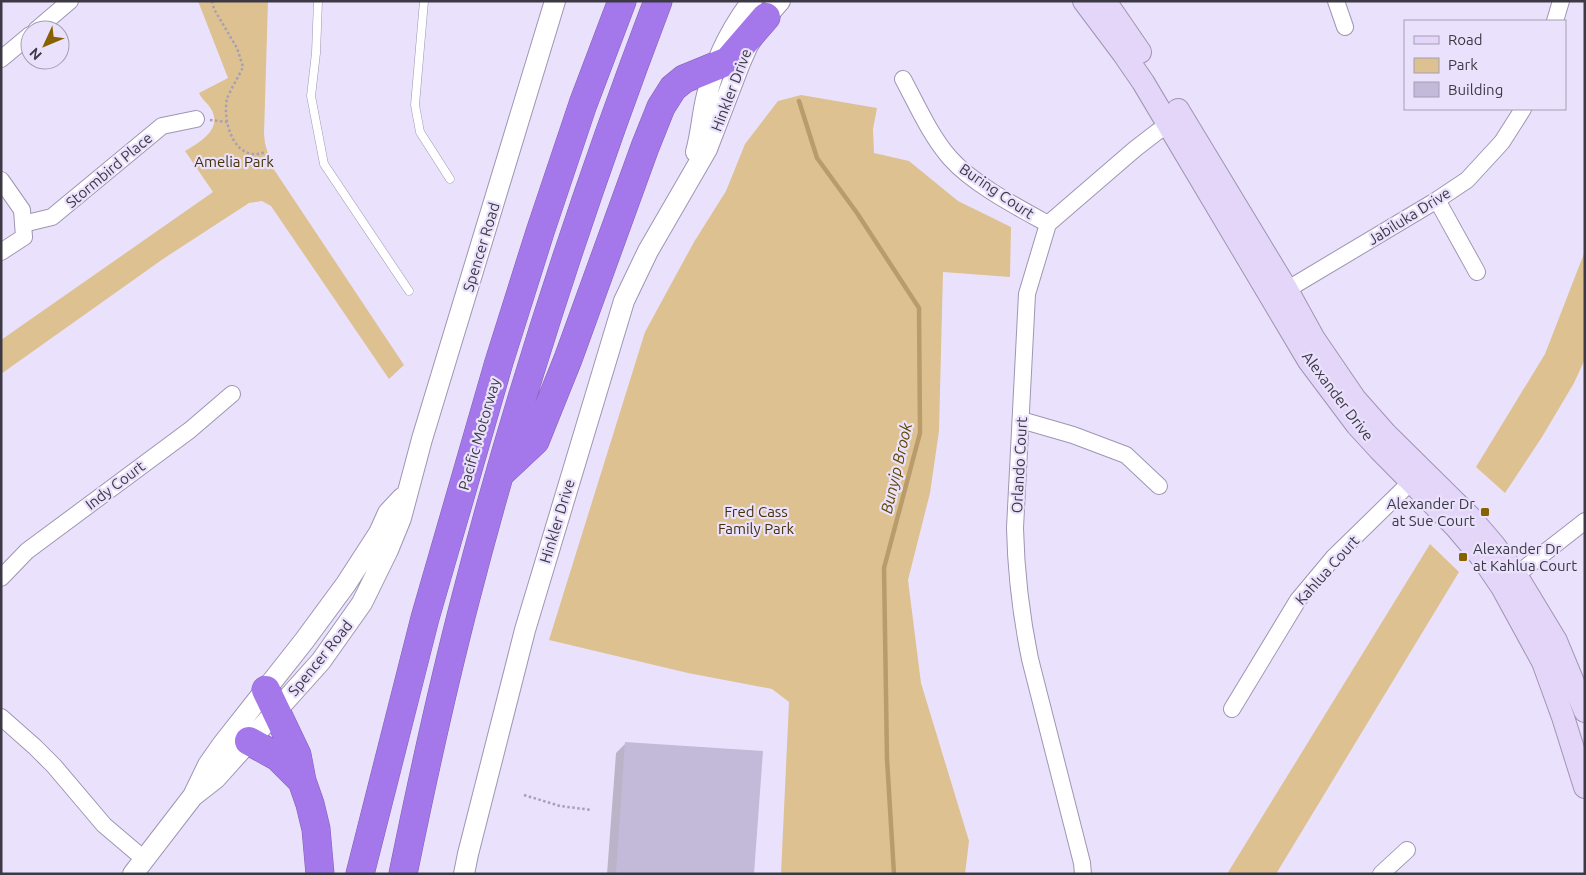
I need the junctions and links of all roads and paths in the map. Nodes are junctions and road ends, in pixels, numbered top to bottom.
1 (70, 1) edge
2 (212, 1) edge
3 (318, 1) edge
4 (424, 1) edge
5 (555, 1) edge
6 (622, 1) edge
7 (658, 1) edge
8 (1084, 1) edge
9 (1105, 1) edge
10 (1336, 1) edge
11 (1560, 1) edge
12 (766, 7) edge
13 (48, 20) edge
14 (1555, 20) edge
15 (1345, 27) dead end
16 (20, 43) edge
17 (1, 59) edge
18 (715, 67) junction
19 (903, 79) dead end
20 (1522, 110) edge
21 (196, 119) dead end
22 (1175, 121) junction
23 (264, 152) dead end
24 (450, 179) dead end
25 (1, 180) edge
26 (687, 182) junction
27 (1437, 200) junction
28 (23, 224) junction
29 (1048, 224) junction
30 (1, 252) edge
31 (1477, 272) dead end
32 (409, 291) dead end
33 (1279, 294) junction
34 (232, 394) dead end
35 (1022, 420) junction
36 (501, 473) junction
37 (1417, 476) junction
38 (1158, 486) dead end
39 (1585, 521) edge
40 (1516, 575) junction
41 (1, 578) edge
42 (271, 700) junction
43 (1232, 709) dead end
44 (1585, 711) edge
45 (1, 717) edge
46 (249, 741) junction
47 (302, 780) junction
48 (1585, 787) edge
49 (524, 795) dead end
50 (193, 796) junction
51 (592, 810) dead end
52 (1407, 850) dead end
53 (139, 866) edge
54 (320, 874) edge
55 (360, 874) edge
56 (402, 874) edge
57 (464, 874) edge
58 (1083, 874) edge
59 (1381, 874) edge

1 - 13 street
2 - 23 path
3 - 32 lane
4 - 24 lane
5 - 42 street, Spencer Road
6 - 55 highway, Pacific Motorway
7 - 36 highway
8 - 22 main road, Alexander Drive
9 - 22 main road, Alexander Drive
10 - 15 street
11 - 14 street
12 - 18 highway
12 - 26 street, Hinkler Drive
16 - 17 street
18 - 26 street, Hinkler Drive
18 - 36 highway
19 - 29 street, Buring Court
20 - 27 street, Jabiluka Drive
21 - 28 street, Stormbird Place
22 - 29 street
22 - 33 main road, Alexander Drive
25 - 28 street
26 - 57 street, Hinkler Drive
27 - 31 street
27 - 33 street, Jabiluka Drive
28 - 30 street
29 - 35 street, Orlando Court
33 - 37 main road, Alexander Drive
34 - 41 street, Indy Court
35 - 38 street
35 - 58 street, Orlando Court
36 - 56 highway
37 - 40 main road, Alexander Drive
37 - 43 street, Kahlua Court
37 - 48 main road, Alexander Drive
39 - 40 street
40 - 44 main road, Alexander Drive
42 - 46 street, Spencer Road
42 - 47 highway
42 - 50 street, Spencer Road
45 - 53 street
46 - 47 highway
46 - 50 street, Spencer Road
47 - 54 highway
49 - 51 path
50 - 53 street, Spencer Road
52 - 59 street

